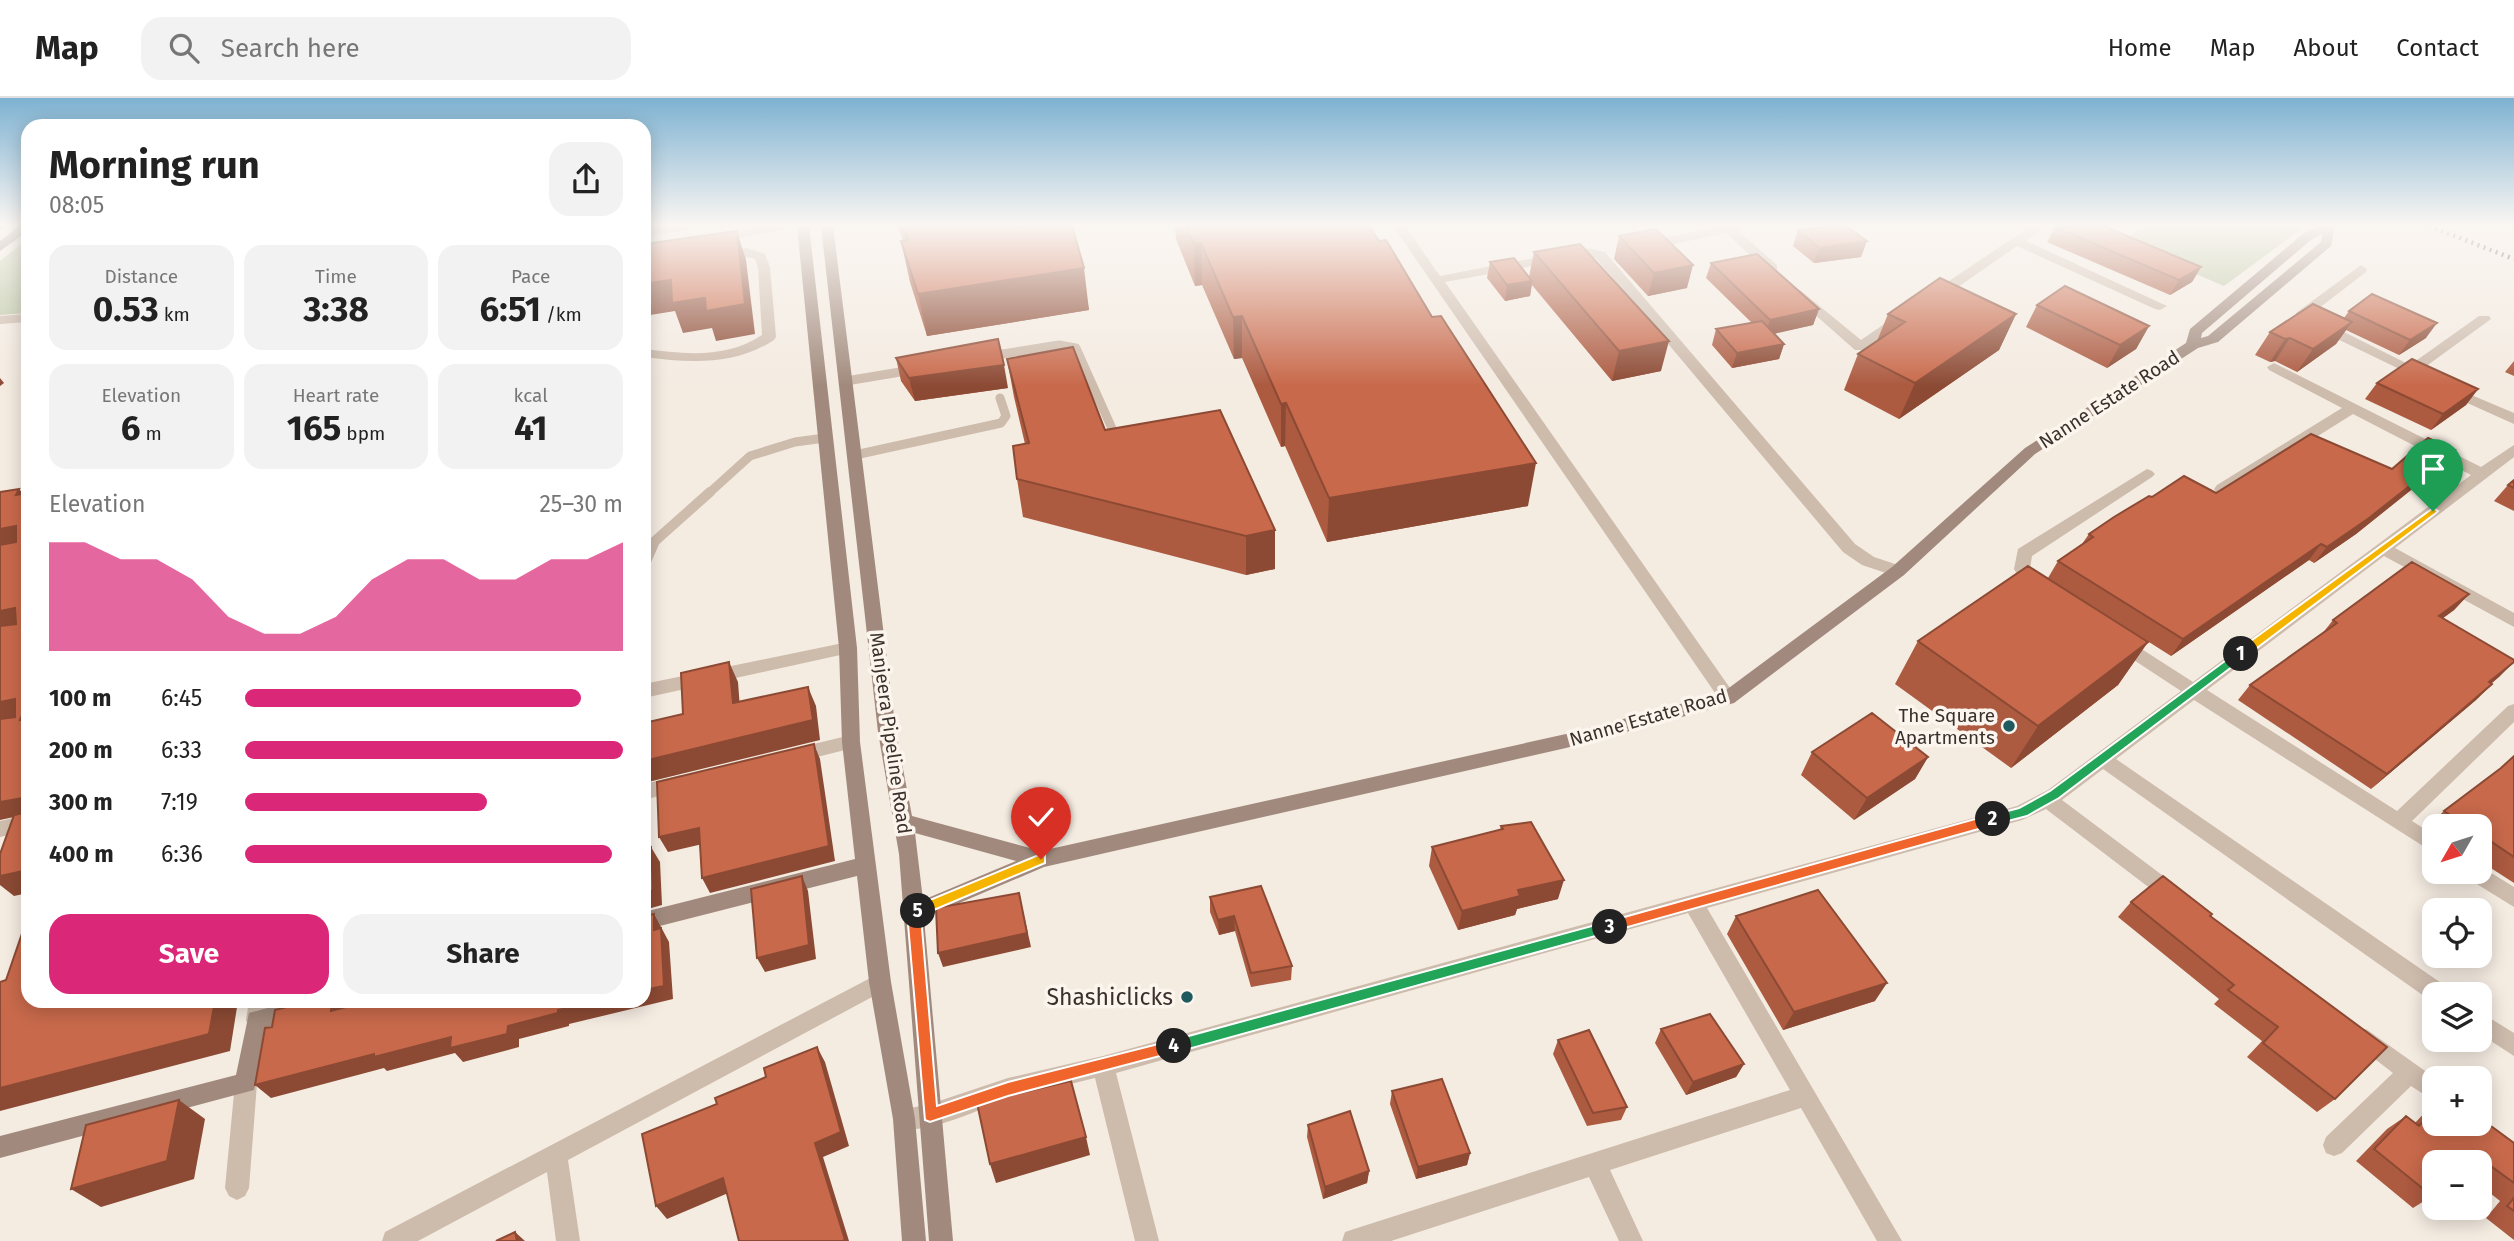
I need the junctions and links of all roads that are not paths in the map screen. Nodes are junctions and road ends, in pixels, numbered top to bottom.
1 (765, 279) edge
2 (809, 279) edge
3 (834, 279) edge
4 (1441, 279) edge
5 (1635, 279) edge
6 (1784, 279) edge
7 (1960, 279) edge
8 (2101, 279) edge
9 (2284, 279) edge
10 (2348, 279) edge
11 (1437, 280) joint
12 (2160, 306) dead end
13 (21, 318) edge
14 (2484, 319) dead end
15 (0, 320) edge
16 (651, 353) edge
17 (980, 358) edge
18 (2274, 366) dead end
19 (927, 367) edge
20 (2411, 372) junction
21 (846, 381) junction
22 (1000, 398) dead end
23 (2354, 408) junction
24 (2514, 419) edge
25 (825, 438) junction
26 (2514, 450) edge
27 (1122, 453) edge
28 (855, 455) junction
29 (2147, 474) dead end
30 (2482, 474) junction
31 (2222, 489) edge
32 (866, 541) junction
33 (837, 545) junction
34 (2383, 548) junction
35 (651, 550) edge
36 (1898, 571) junction
37 (2046, 597) edge
38 (2514, 621) edge
39 (2102, 633) edge
40 (848, 648) junction
41 (2192, 689) junction
42 (651, 690) edge
43 (1728, 698) junction
44 (2514, 711) edge
45 (851, 742) junction
46 (2102, 759) junction
47 (774, 761) edge
48 (696, 780) edge
49 (651, 790) edge
50 (2047, 799) junction
51 (2399, 821) junction
52 (903, 822) junction
53 (21, 824) edge
54 (0, 829) edge
55 (2422, 837) edge
56 (1041, 859) junction
57 (866, 865) junction
58 (2492, 884) edge
59 (2514, 898) edge
60 (1694, 904) junction
61 (2190, 906) edge
62 (914, 913) junction
63 (651, 919) edge
64 (880, 982) junction
65 (2423, 982) edge
66 (258, 1010) edge
67 (2492, 1030) edge
68 (2354, 1031) edge
69 (2514, 1046) edge
70 (1103, 1066) junction
71 (2410, 1072) junction
72 (2422, 1082) edge
73 (246, 1083) junction
74 (1806, 1096) junction
75 (930, 1115) junction
76 (904, 1119) junction
77 (2334, 1145) dead end
78 (0, 1147) edge
79 (556, 1156) junction
80 (1596, 1165) junction
81 (237, 1188) dead end
82 (394, 1241) edge
83 (568, 1241) edge
84 (914, 1241) edge
85 (941, 1241) edge
86 (1147, 1241) edge
87 (1354, 1241) edge
88 (1631, 1241) edge
89 (1890, 1241) edge

1 - 16 street
2 - 25 main road, Manjeera Pipeline Road
3 - 21 main road, Manjeera Pipeline Road
4 - 11 street
5 - 36 street
6 - 7 street
8 - 12 street
9 - 36 main road, Nanne Estate Road
10 - 20 street
11 - 43 street
13 - 15 street
14 - 20 street
17 - 27 lane
18 - 23 street
19 - 21 lane
20 - 24 street
21 - 28 main road, Manjeera Pipeline Road
22 - 28 lane
23 - 30 street
23 - 31 street
25 - 33 main road, Manjeera Pipeline Road
25 - 35 lane
26 - 30 street
28 - 32 main road, Manjeera Pipeline Road
29 - 37 street
30 - 34 street
32 - 33 main road
32 - 52 main road, Manjeera Pipeline Road
33 - 40 main road, Manjeera Pipeline Road
34 - 38 street
34 - 41 street
36 - 43 main road, Nanne Estate Road
39 - 41 street
40 - 42 street
40 - 45 main road, Manjeera Pipeline Road
41 - 46 street
41 - 51 street
43 - 56 main road, Nanne Estate Road
44 - 51 street
45 - 47 street
45 - 57 main road, Manjeera Pipeline Road
46 - 50 street
46 - 65 street
48 - 49 street
50 - 60 street
50 - 61 street
51 - 55 street
52 - 56 main road, Nanne Estate Road
52 - 62 main road, Manjeera Pipeline Road
53 - 54 street
56 - 62 main road, Nanne Estate Road
57 - 63 main road
57 - 64 main road, Manjeera Pipeline Road
58 - 59 street
60 - 70 street
60 - 74 street
62 - 75 main road, Manjeera Pipeline Road
64 - 76 main road, Manjeera Pipeline Road
64 - 79 street
66 - 73 main road
67 - 69 street
68 - 71 street
70 - 75 street
70 - 86 street
71 - 72 street
71 - 77 street
73 - 78 main road
73 - 81 street
74 - 80 street
74 - 89 street
75 - 76 street
75 - 85 main road, Manjeera Pipeline Road
76 - 84 main road, Manjeera Pipeline Road
79 - 82 street
79 - 83 street
80 - 87 street
80 - 88 street

